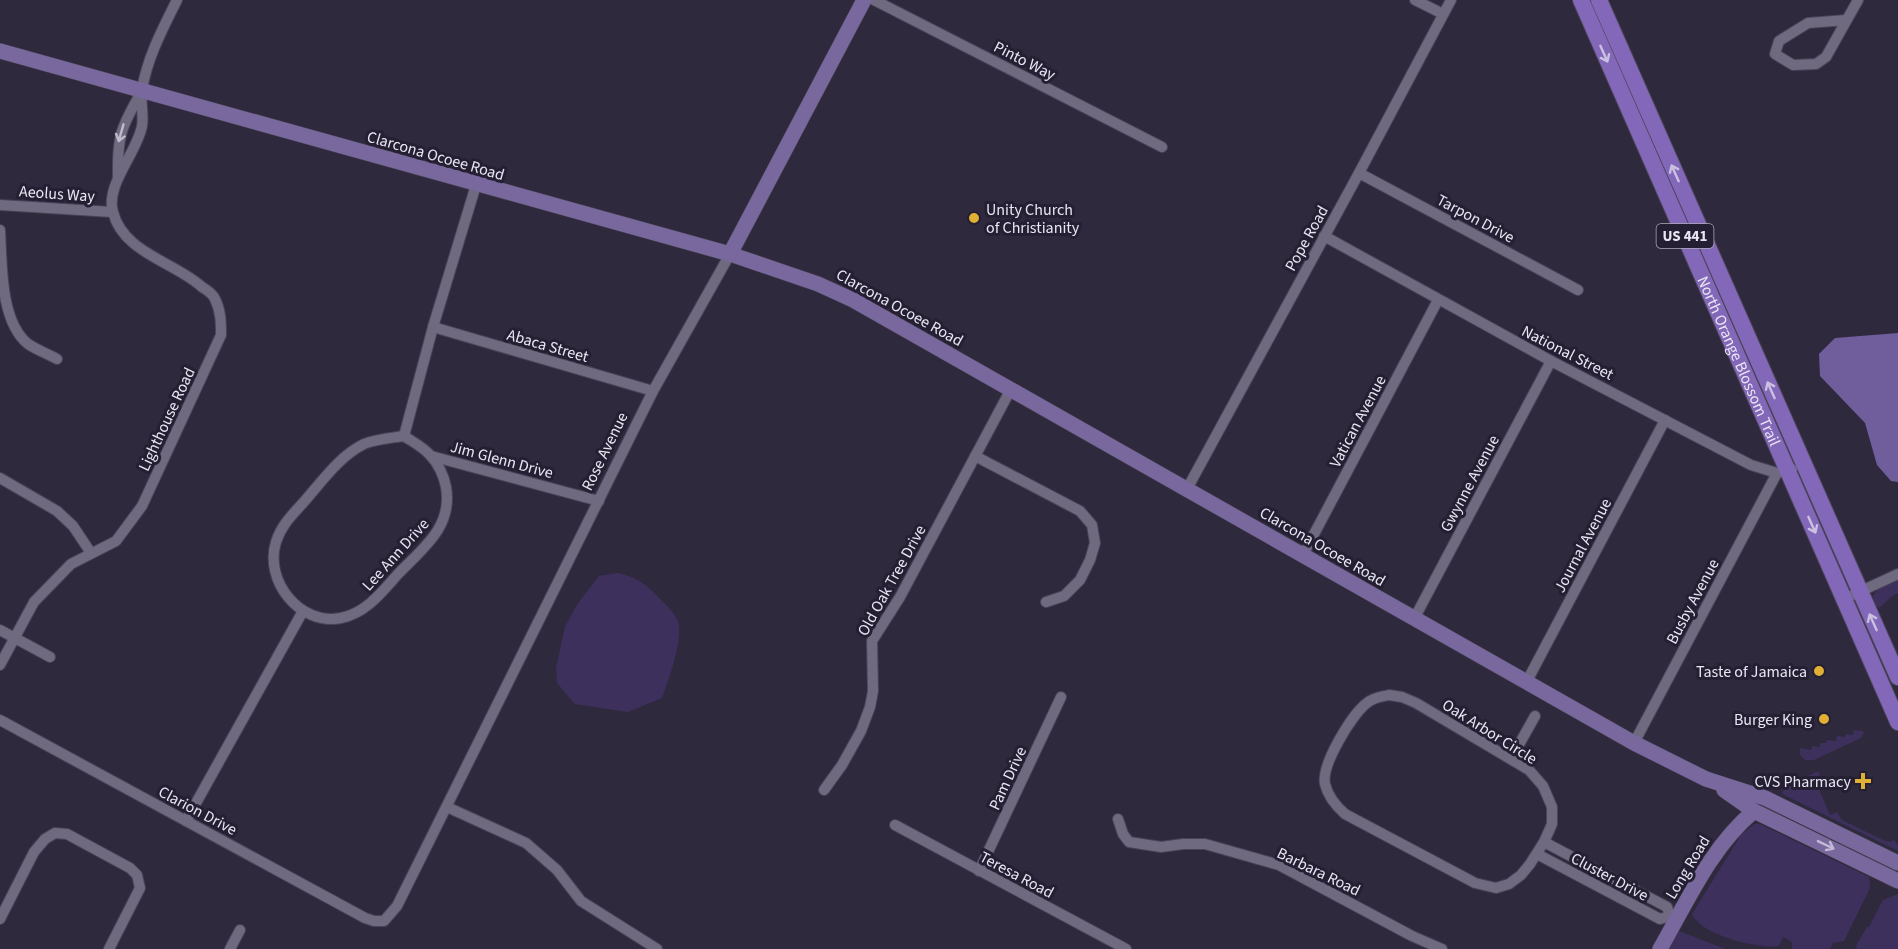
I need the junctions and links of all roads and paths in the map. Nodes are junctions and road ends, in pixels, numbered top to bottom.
1 (177, 0) edge
2 (864, 0) edge
3 (874, 0) edge
4 (1415, 0) edge
5 (1451, 0) edge
6 (1581, 0) edge
7 (1599, 0) edge
8 (1858, 0) edge
9 (1443, 14) junction
10 (1846, 20) junction
11 (0, 51) edge
12 (142, 91) junction
13 (1162, 147) dead end
14 (1359, 173) junction
15 (118, 179) junction
16 (476, 185) junction
17 (1678, 200) junction
18 (0, 205) edge
19 (112, 212) junction
20 (0, 230) edge
21 (1324, 236) junction
22 (730, 254) junction
23 (1578, 290) dead end
24 (1438, 300) junction
25 (434, 327) junction
26 (57, 359) dead end
27 (1551, 361) junction
28 (1011, 389) junction
29 (653, 391) junction
30 (1665, 420) junction
31 (404, 436) junction
32 (431, 456) junction
33 (975, 456) junction
34 (1790, 470) junction
35 (0, 478) edge
36 (1186, 489) junction
37 (599, 501) junction
38 (91, 553) junction
39 (1303, 555) junction
40 (1898, 574) edge
41 (1859, 591) junction
42 (1844, 599) junction
43 (1046, 602) dead end
44 (303, 611) junction
45 (1414, 619) junction
46 (0, 630) edge
47 (13, 637) junction
48 (50, 657) dead end
49 (0, 664) edge
50 (1898, 677) edge
51 (1526, 683) junction
52 (1061, 697) dead end
53 (1535, 716) dead end
54 (0, 720) edge
55 (1898, 722) edge
56 (1634, 743) junction
57 (1511, 759) junction
58 (1706, 779) junction
59 (824, 790) dead end
60 (447, 807) junction
61 (1754, 810) junction
62 (1118, 819) dead end
63 (186, 821) junction
64 (895, 825) dead end
65 (1825, 828) junction
66 (1544, 842) junction
67 (1537, 854) junction
68 (1898, 863) edge
69 (979, 871) junction
70 (1898, 881) edge
71 (1673, 918) junction
72 (0, 919) edge
73 (384, 921) joint
74 (240, 930) dead end
75 (109, 949) edge
76 (230, 949) edge
77 (657, 949) edge
78 (1126, 949) edge
79 (1442, 949) edge
80 (1660, 949) edge

1 - 12 street
2 - 22 main road, Rose Avenue
3 - 13 street, Pinto Way
4 - 9 street
5 - 9 street, Pope Road
6 -> 17 main road, North Orange Blossom Trail / US 441
17 -> 7 main road, North Orange Blossom Trail / US 441
8 - 10 street
9 - 14 street, Pope Road
10 - 10 street
11 - 12 main road, Clarcona Ocoee Road
12 - 15 street
12 -> 15 street
12 - 16 main road, Clarcona Ocoee Road
14 - 21 street, Pope Road
14 - 23 street, Tarpon Drive
15 - 19 street
16 - 22 main road, Clarcona Ocoee Road
16 - 25 street
17 - 34 main road, North Orange Blossom Trail / US 441
18 - 19 street, Aeolus Way
19 - 38 street, Lighthouse Road
20 - 26 street
21 - 24 street, National Street
21 - 36 street, Pope Road
22 - 28 main road, Clarcona Ocoee Road
22 - 29 street, Rose Avenue
24 - 27 street, National Street
24 - 39 street, Vatican Avenue
25 - 29 street, Abaca Street
25 - 31 street
27 - 30 street, National Street
27 - 45 street, Gwynne Avenue
28 - 33 street, Old Oak Tree Drive
28 - 36 main road, Clarcona Ocoee Road
29 - 37 street, Rose Avenue
30 - 34 street, National Street
30 - 51 street, Journal Avenue
31 - 32 street, Lee Ann Drive
31 - 44 street
32 - 37 street, Jim Glenn Drive
32 - 44 street, Lee Ann Drive
33 - 43 street
33 - 59 street, Old Oak Tree Drive
34 - 41 main road, North Orange Blossom Trail / US 441
34 -> 42 main road, North Orange Blossom Trail / US 441
34 - 56 street, Busby Avenue
35 - 38 street
36 - 39 main road, Clarcona Ocoee Road
37 - 60 street, Rose Avenue
38 - 47 street, Lighthouse Road
39 - 45 main road, Clarcona Ocoee Road
40 - 41 street
41 - 42 street
50 -> 41 main road, North Orange Blossom Trail / US 441
42 - 55 main road, North Orange Blossom Trail / US 441
44 - 63 street
45 - 51 main road, Clarcona Ocoee Road
46 - 47 street
47 - 48 street
47 - 49 street, Lighthouse Road
51 - 56 main road, Clarcona Ocoee Road
52 - 69 street, Pam Drive
53 - 57 street
54 - 63 street, Clarion Drive
56 - 58 main road, Clarcona Ocoee Road
57 - 66 street, Oak Arbor Circle
57 - 67 street, Oak Arbor Circle
58 - 61 main road, Clarcona Ocoee Road
58 - 65 main road, Clarcona Ocoee Road
60 - 73 street, Rose Avenue
60 - 77 street
61 - 65 main road
61 -> 70 main road, Clarcona Ocoee Road
61 - 71 main road, Long Road
62 - 79 street, Barbara Road
63 - 73 street, Clarion Drive
64 - 69 street, Teresa Road
65 - 68 main road, Clarcona Ocoee Road
66 - 67 street, Oak Arbor Circle
66 - 71 street, Cluster Drive
67 - 71 street, Cluster Drive
69 - 78 street, Teresa Road
71 - 80 main road, Long Road
72 - 75 street
74 - 76 street

